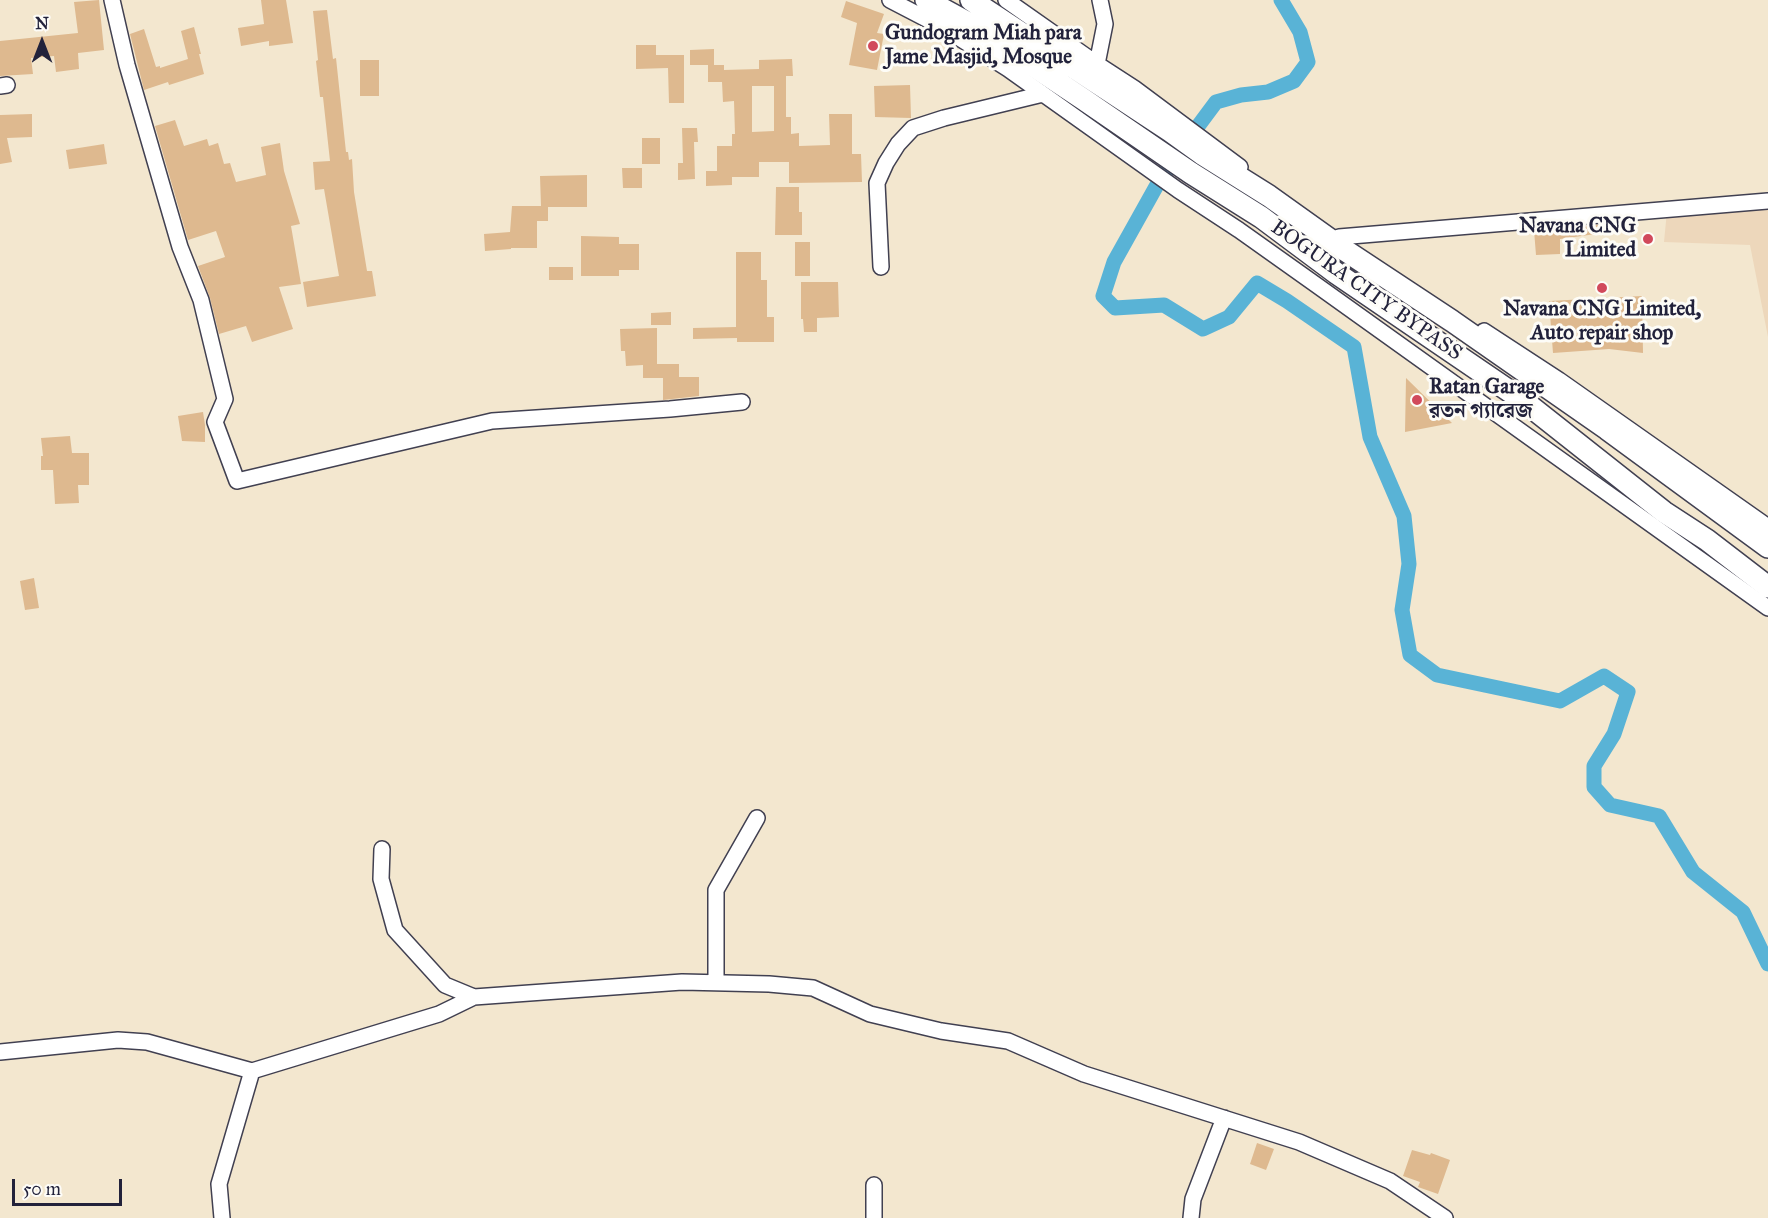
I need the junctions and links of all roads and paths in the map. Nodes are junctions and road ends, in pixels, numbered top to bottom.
1 (112, 0) edge
2 (890, 0) edge
3 (926, 0) edge
4 (971, 0) edge
5 (1006, 0) edge
6 (1100, 0) edge
7 (1097, 64) junction
8 (1044, 94) junction
9 (1174, 125) junction
10 (1206, 149) junction
11 (1768, 201) edge
12 (1339, 237) junction
13 (881, 267) dead end
14 (742, 402) dead end
15 (1730, 510) junction
16 (1768, 527) edge
17 (1768, 547) edge
18 (1701, 549) junction
19 (1768, 587) edge
20 (1768, 608) edge
21 (757, 819) dead end
22 (382, 849) dead end
23 (716, 983) junction
24 (474, 997) junction
25 (0, 1052) edge
26 (252, 1071) junction
27 (1224, 1118) junction
28 (874, 1185) dead end
29 (222, 1218) edge
30 (874, 1218) edge
31 (1191, 1218) edge
32 (1445, 1218) edge

1 - 14 street
2 - 8 street
3 - 18 highway, BOGURA CITY BYPASS
4 - 9 highway
5 - 7 street
6 - 7 street
7 - 9 street
8 - 13 street
8 - 18 street
9 - 10 highway, BOGURA CITY BYPASS
10 - 12 street
10 - 15 highway, BOGURA CITY BYPASS
11 - 12 street
12 - 15 street
15 - 16 street
15 - 17 highway, BOGURA CITY BYPASS
18 - 19 highway, BOGURA CITY BYPASS
18 - 20 street
21 - 23 street
22 - 24 street
23 - 24 street
23 - 27 street
24 - 26 street
25 - 26 street
26 - 29 street
27 - 31 street
27 - 32 street
28 - 30 street

